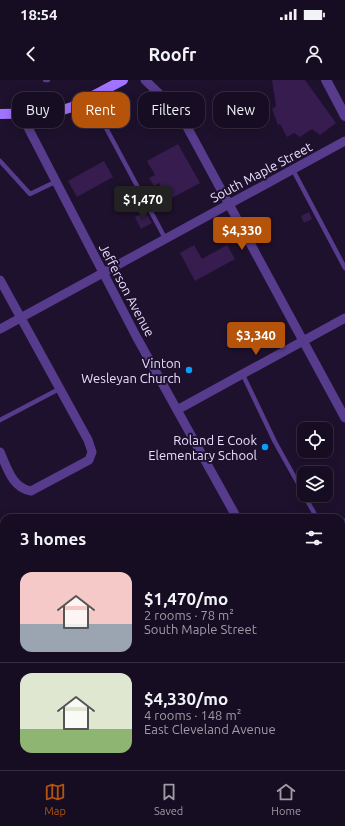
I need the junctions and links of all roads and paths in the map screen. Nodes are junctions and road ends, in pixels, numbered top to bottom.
1 (44, 80) edge
2 (48, 80) edge
3 (123, 80) edge
4 (145, 80) edge
5 (326, 80) edge
6 (101, 92) edge
7 (0, 114) edge
8 (12, 114) edge
9 (345, 116) edge
10 (28, 128) edge
11 (106, 128) edge
12 (345, 141) edge
13 (0, 161) edge
14 (293, 170) junction
15 (55, 182) junction
16 (229, 204) junction
17 (165, 238) junction
18 (345, 268) edge
19 (103, 272) junction
20 (0, 280) edge
21 (21, 317) junction
22 (345, 318) edge
23 (0, 329) edge
24 (304, 342) junction
25 (243, 375) junction
26 (61, 388) junction
27 (177, 410) junction
28 (345, 418) edge
29 (0, 420) edge
30 (0, 452) edge
31 (297, 482) edge
32 (308, 502) edge
33 (235, 514) edge
34 (315, 514) edge

1 - 2 lane
3 - 6 main road
4 - 16 street
5 - 9 street
7 - 8 main road
10 - 15 street, Jefferson Avenue
11 - 17 lane
12 - 14 street, South Maple Street
13 - 15 lane
14 - 16 street, South Maple Street
14 - 18 lane
15 - 19 street, Jefferson Avenue
16 - 17 street, South Maple Street
16 - 24 street
17 - 19 street, South Maple Street
19 - 21 street, South Maple Street
19 - 27 street, Jefferson Avenue
20 - 21 street
21 - 23 street, South Maple Street
21 - 26 street
22 - 24 street
24 - 25 street
24 - 28 street
25 - 27 street
25 - 31 lane
26 - 29 lane
26 - 30 street
27 - 33 street, Jefferson Avenue
32 - 34 lane

